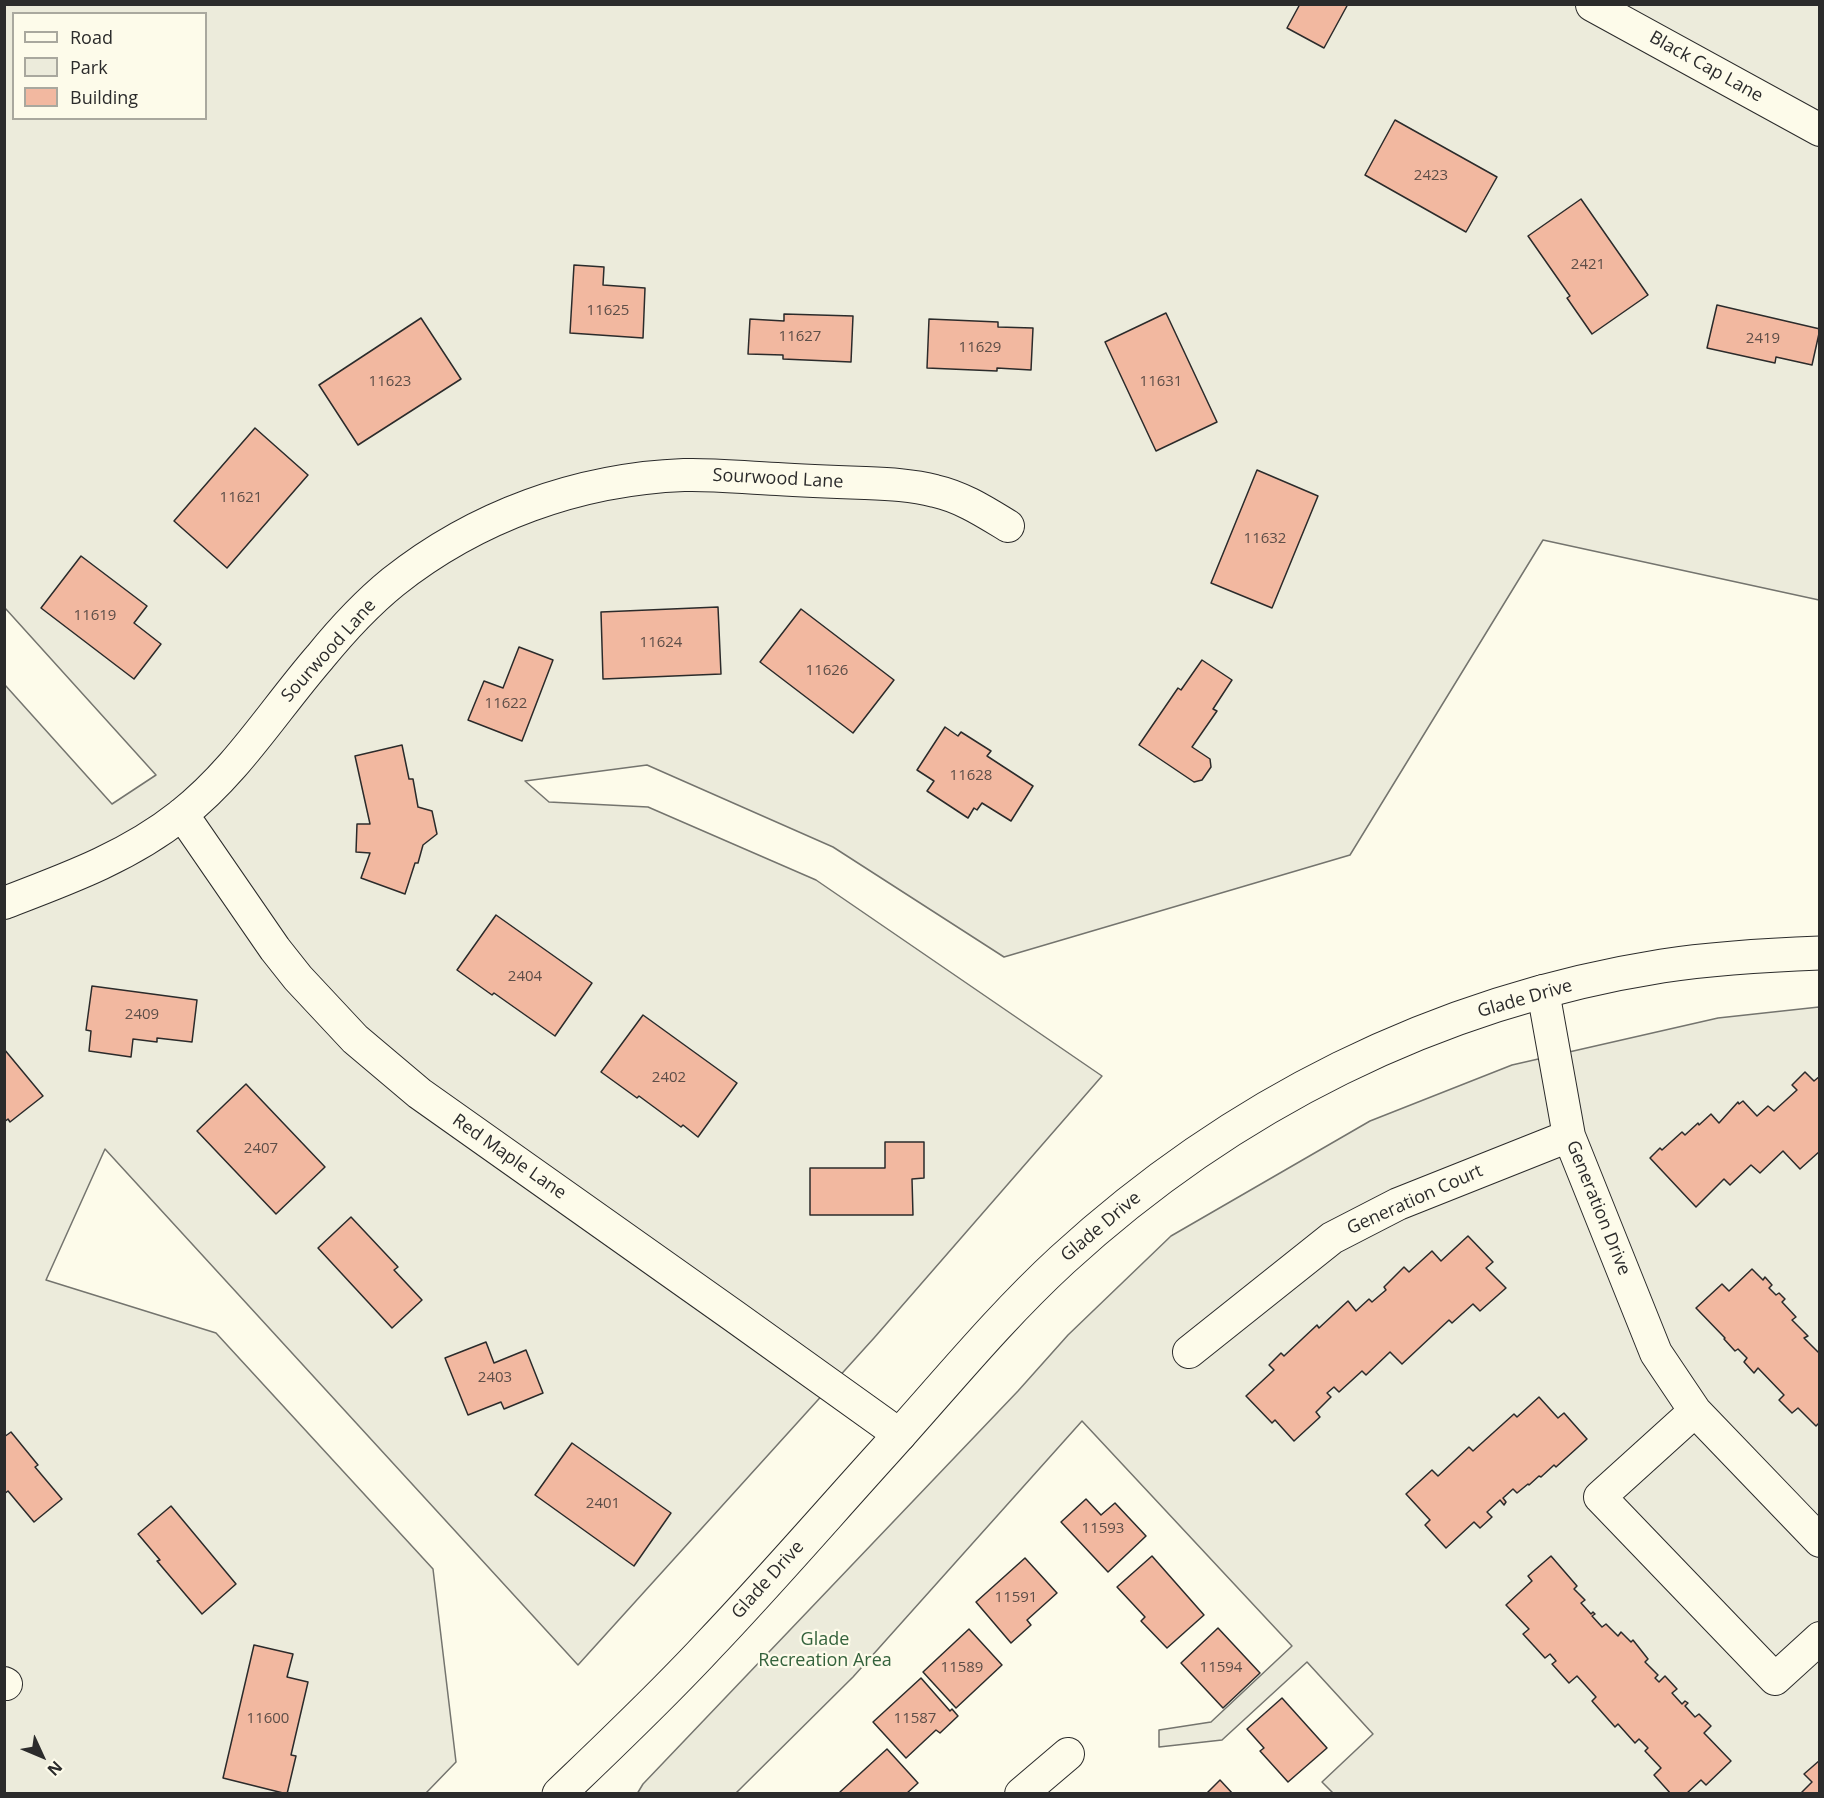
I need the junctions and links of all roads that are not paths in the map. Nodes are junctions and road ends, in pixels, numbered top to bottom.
1 (1592, 5) edge
2 (1820, 130) edge
3 (1008, 526) dead end
4 (182, 814) junction
5 (4, 903) edge
6 (1820, 952) edge
7 (1543, 991) junction
8 (1569, 1136) junction
9 (1189, 1352) dead end
10 (1695, 1411) junction
11 (900, 1435) junction
12 (1820, 1541) edge
13 (1820, 1638) edge
14 (1068, 1754) dead end
15 (559, 1794) edge
16 (1022, 1794) edge

1 - 2 street, Black Cap Lane
3 - 4 street, Sourwood Lane
4 - 5 street, Sourwood Lane
4 - 11 street, Red Maple Lane
6 - 7 street, Glade Drive
7 - 8 street, Generation Drive
7 - 11 street, Glade Drive
8 - 9 street, Generation Court
8 - 10 street, Generation Drive
10 - 12 street, Generation Drive
10 - 13 street
11 - 15 street, Glade Drive
14 - 16 street

